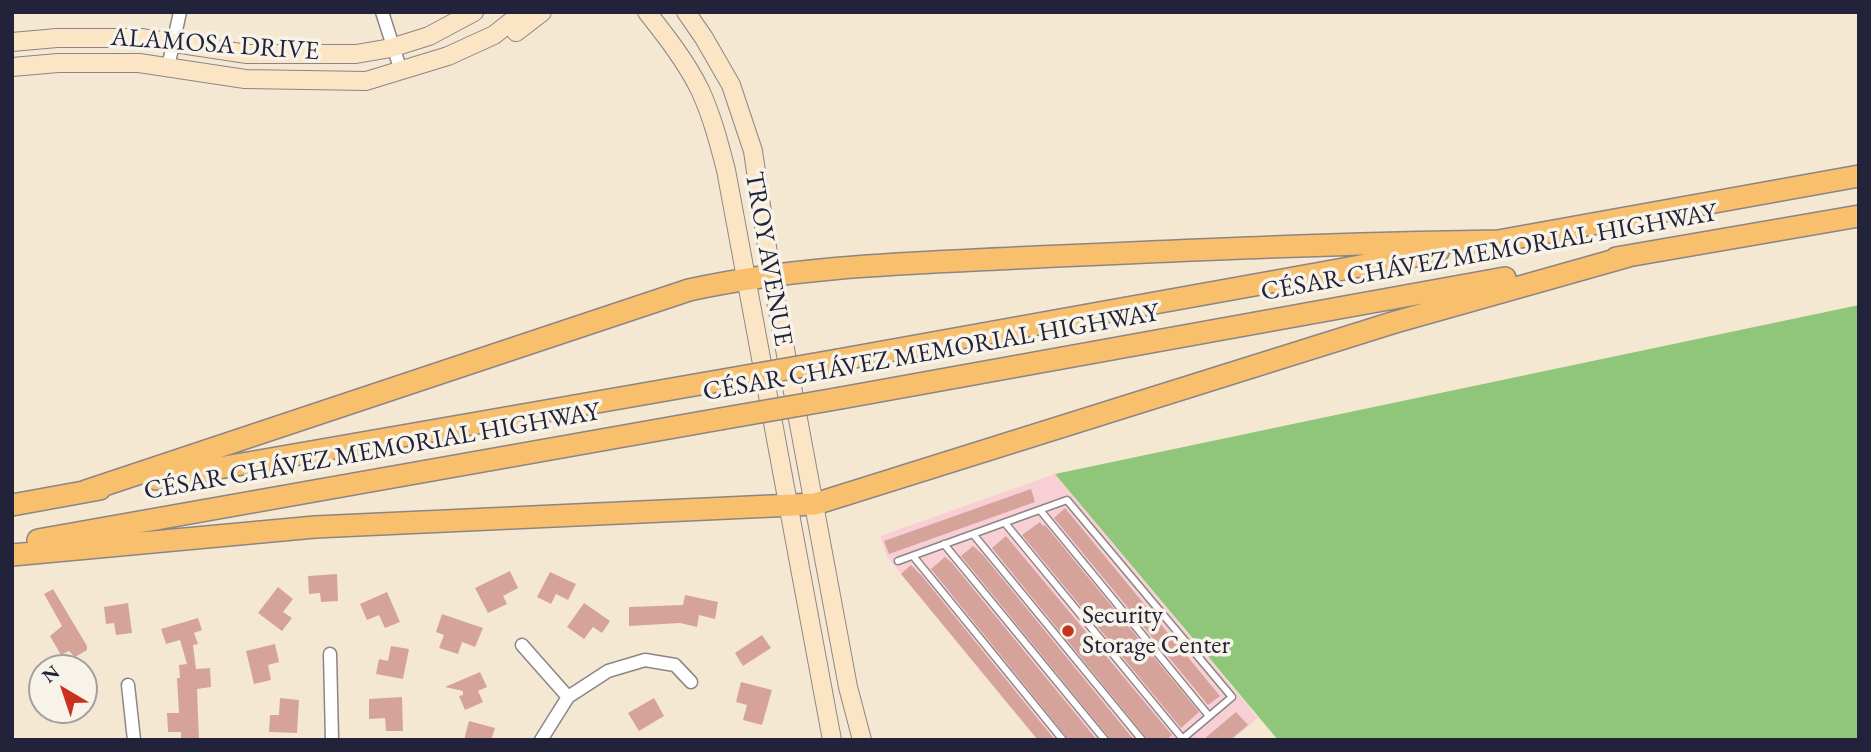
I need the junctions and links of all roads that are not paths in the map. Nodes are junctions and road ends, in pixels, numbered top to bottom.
1 (180, 12) edge
2 (382, 12) edge
3 (474, 12) edge
4 (523, 12) edge
5 (541, 12) edge
6 (637, 12) edge
7 (647, 12) edge
8 (686, 12) edge
9 (665, 34) junction
10 (494, 35) junction
11 (12, 43) edge
12 (173, 43) junction
13 (394, 47) junction
14 (12, 67) edge
15 (168, 67) junction
16 (401, 71) junction
17 (1859, 176) edge
18 (1859, 216) edge
19 (1499, 241) junction
20 (1629, 256) junction
21 (771, 274) junction
22 (745, 278) junction
23 (86, 491) junction
24 (815, 504) junction
25 (12, 505) edge
26 (787, 506) junction
27 (1040, 510) junction
28 (1004, 523) junction
29 (973, 534) junction
30 (944, 544) junction
31 (12, 545) edge
32 (12, 555) edge
33 (913, 556) junction
34 (898, 561) dead end
35 (522, 645) dead end
36 (330, 654) dead end
37 (691, 682) dead end
38 (128, 685) dead end
39 (568, 697) junction
40 (1209, 716) junction
41 (1182, 739) edge
42 (134, 740) edge
43 (332, 740) edge
44 (541, 740) edge
45 (832, 740) edge
46 (862, 740) edge
47 (1063, 740) edge
48 (1105, 740) edge
49 (1142, 740) edge

1 - 12 street
2 - 13 street
3 - 13 main road, ALAMOSA DRIVE
4 - 10 main road, ALAMOSA DRIVE
5 - 10 main road
6 - 9 main road
7 - 9 main road, TROY AVENUE
8 - 21 main road, TROY AVENUE
9 - 22 main road, TROY AVENUE
10 - 16 main road, ALAMOSA DRIVE
11 - 12 main road, ALAMOSA DRIVE
12 - 13 main road, ALAMOSA DRIVE
12 - 15 street
13 - 16 street
14 - 15 main road, ALAMOSA DRIVE
15 - 16 main road, ALAMOSA DRIVE
17 - 19 highway, CÉSAR CHÁVEZ MEMORIAL HIGHWAY
18 - 20 highway, CÉSAR CHÁVEZ MEMORIAL HIGHWAY
19 - 21 highway
19 - 23 highway, CÉSAR CHÁVEZ MEMORIAL HIGHWAY, bridge
20 - 24 highway
20 - 31 highway, CÉSAR CHÁVEZ MEMORIAL HIGHWAY, bridge
21 - 22 highway
21 - 24 main road, TROY AVENUE
22 - 23 highway
22 - 26 main road, TROY AVENUE
23 - 25 highway, CÉSAR CHÁVEZ MEMORIAL HIGHWAY
24 - 26 highway
24 - 46 main road, TROY AVENUE
26 - 32 highway
26 - 45 main road, TROY AVENUE
27 - 28 lane
27 - 40 lane
27 - 40 lane
28 - 29 lane
28 - 41 lane
29 - 30 lane
29 - 49 lane
30 - 33 lane
30 - 48 lane
33 - 34 lane
33 - 47 lane
35 - 39 street
36 - 43 street
37 - 39 street
38 - 42 street
39 - 44 street
40 - 41 lane

